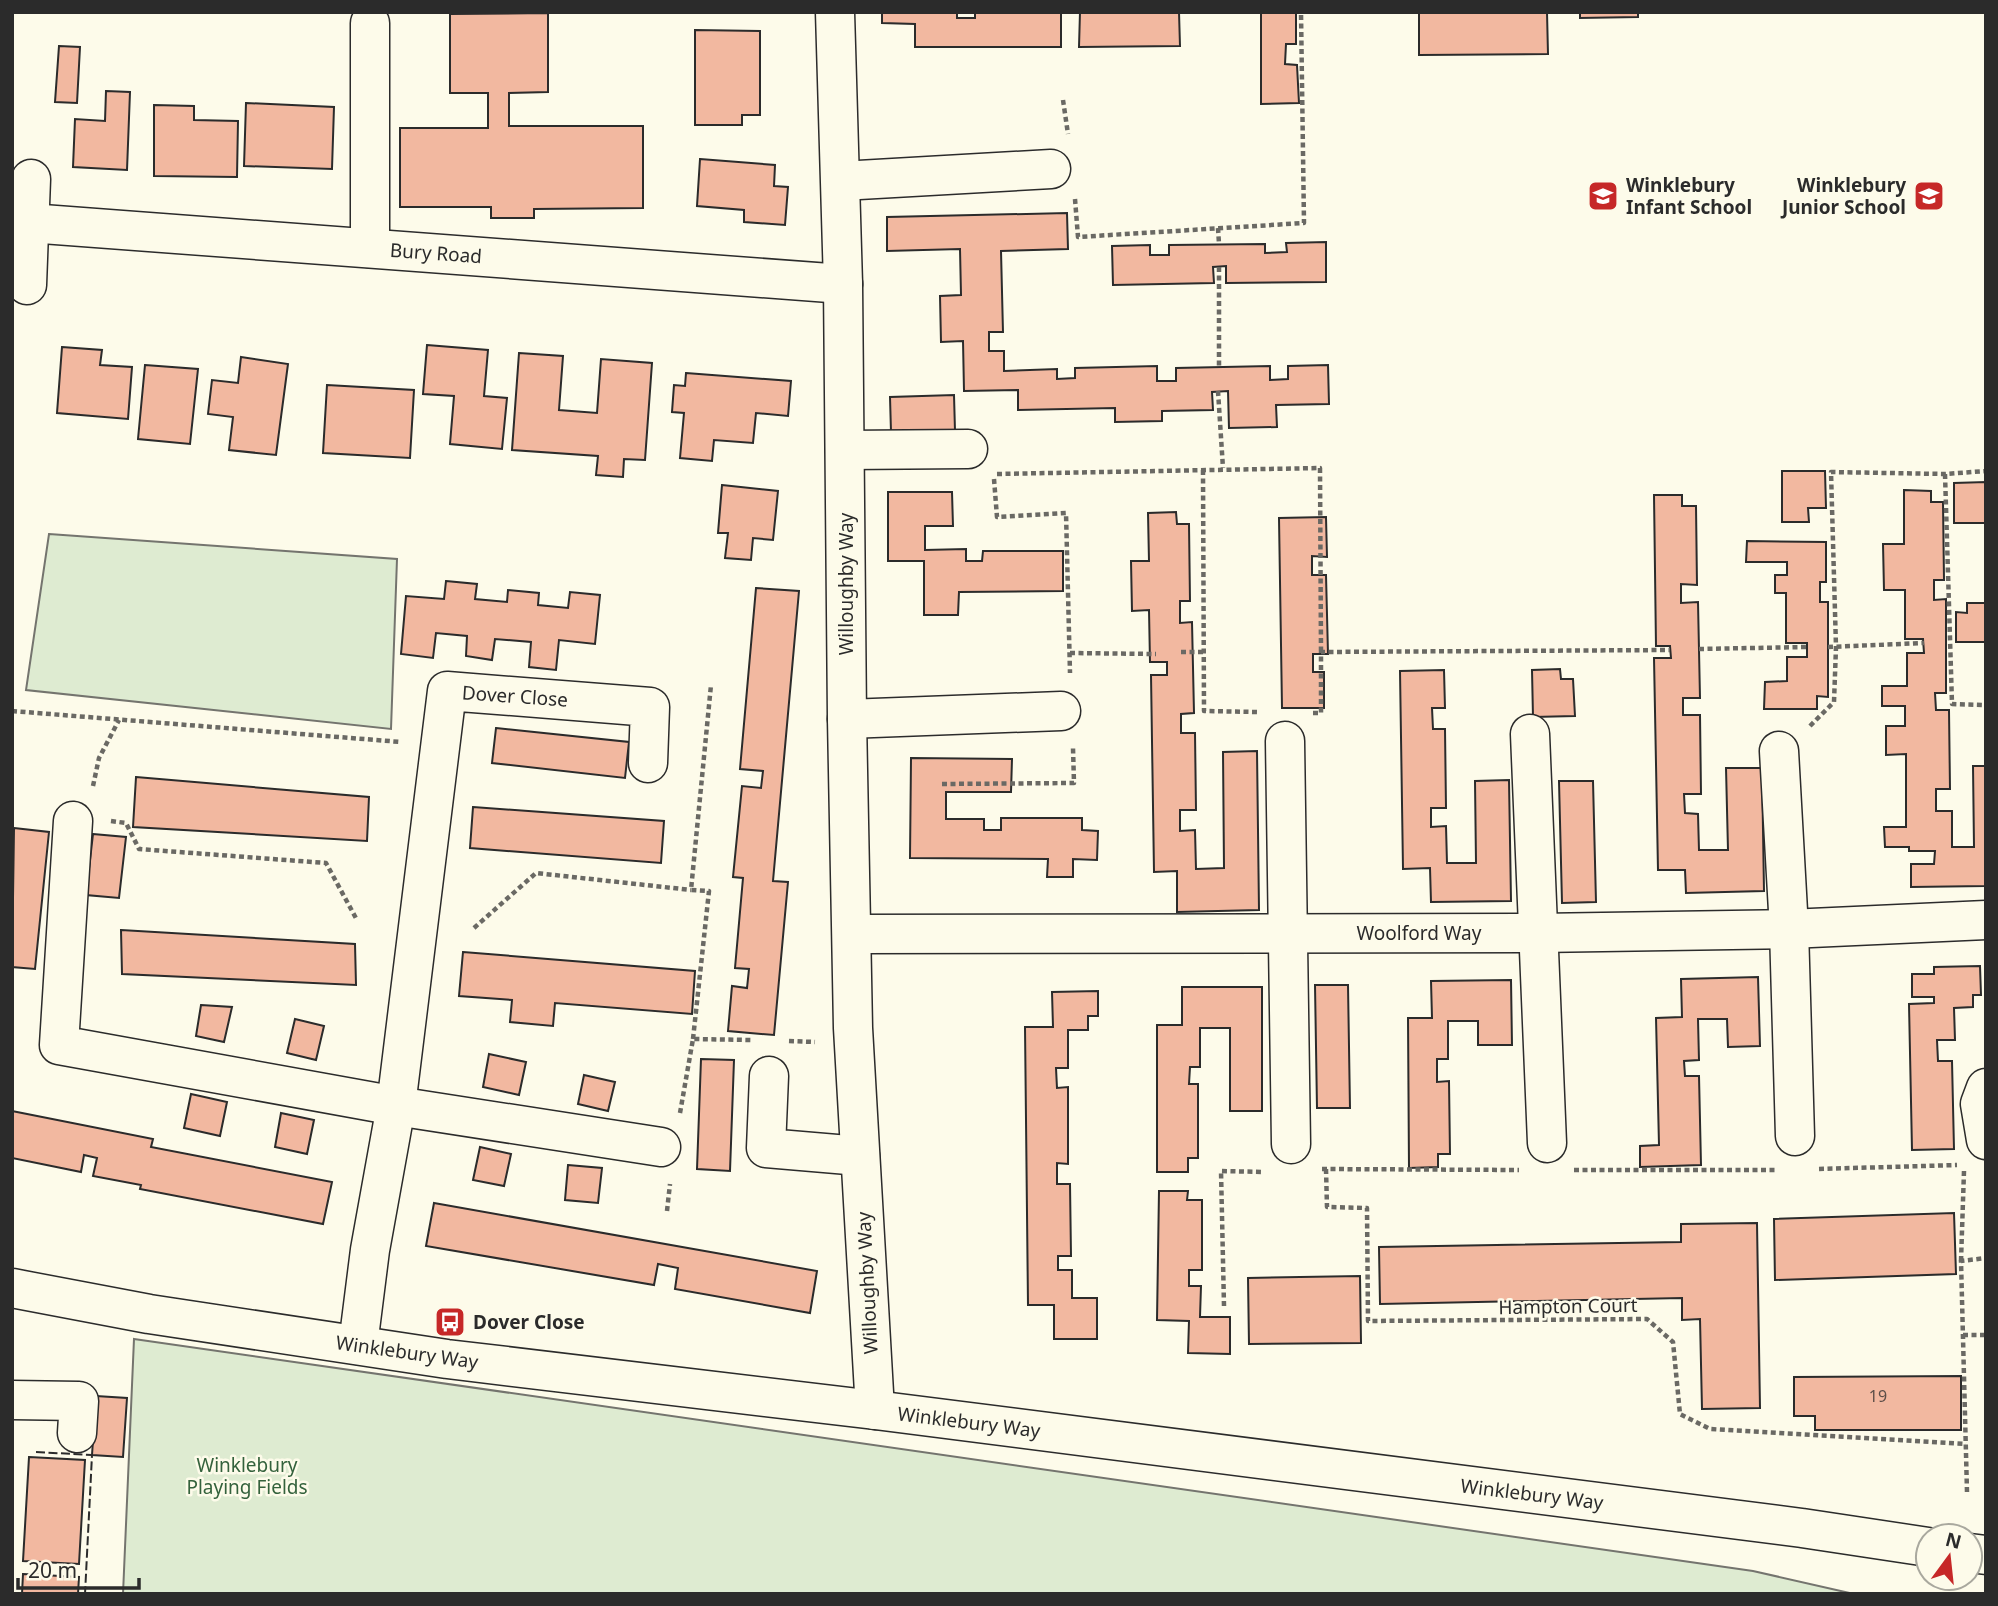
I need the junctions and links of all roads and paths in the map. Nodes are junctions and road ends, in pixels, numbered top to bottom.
1 (835, 12) edge
2 (1301, 12) edge
3 (370, 23) dead end
4 (1063, 100) dead end
5 (1065, 169) junction
6 (32, 179) dead end
7 (841, 181) junction
8 (29, 223) junction
9 (1218, 228) junction
10 (1219, 244) dead end
11 (370, 248) junction
12 (1219, 267) dead end
13 (843, 284) junction
14 (27, 285) dead end
15 (1219, 367) dead end
16 (1218, 391) dead end
17 (968, 449) dead end
18 (845, 450) junction
19 (1223, 468) junction
20 (1203, 470) junction
21 (1986, 471) edge
22 (1944, 474) junction
23 (1924, 643) dead end
24 (1828, 647) dead end
25 (1807, 648) dead end
26 (1836, 648) junction
27 (1699, 649) dead end
28 (1670, 650) dead end
29 (1181, 652) dead end
30 (1204, 652) junction
31 (1321, 652) junction
32 (1156, 654) dead end
33 (711, 685) dead end
34 (1986, 705) edge
35 (12, 711) edge
36 (1061, 711) dead end
37 (847, 719) junction
38 (119, 720) junction
39 (1288, 722) junction
40 (1530, 734) dead end
41 (441, 745) junction
42 (1779, 754) joint
43 (648, 763) dead end
44 (80, 819) junction
45 (691, 890) junction
46 (357, 920) dead end
47 (1986, 920) edge
48 (474, 928) dead end
49 (1789, 929) junction
50 (1287, 933) junction
51 (1538, 933) junction
52 (852, 934) junction
53 (693, 1039) junction
54 (754, 1040) dead end
55 (816, 1042) dead end
56 (774, 1058) joint
57 (1986, 1088) edge
58 (396, 1106) junction
59 (680, 1115) dead end
60 (1795, 1136) dead end
61 (1547, 1143) dead end
62 (1291, 1144) dead end
63 (1975, 1152) edge
64 (860, 1156) junction
65 (666, 1162) joint
66 (1326, 1169) dead end
67 (667, 1211) dead end
68 (1986, 1258) edge
69 (1961, 1261) junction
70 (12, 1289) edge
71 (1963, 1335) junction
72 (1986, 1335) edge
73 (358, 1345) junction
74 (12, 1400) edge
75 (874, 1410) junction
76 (77, 1433) dead end
77 (1966, 1444) junction
78 (1967, 1492) dead end
79 (1914, 1545) edge

1 - 7 street, Willoughby Way
2 - 9 path
3 - 11 street
4 - 5 path
5 - 7 street
5 - 9 path
6 - 8 street
7 - 13 street, Willoughby Way
8 - 11 street, Bury Road
8 - 14 street
9 - 10 path
11 - 13 street, Bury Road
12 - 15 path
13 - 18 street, Willoughby Way
16 - 19 path
17 - 18 street
18 - 37 street, Willoughby Way
19 - 20 path
19 - 31 path
20 - 30 path
20 - 32 path
21 - 22 path
22 - 26 path
22 - 34 path
23 - 26 path
24 - 26 path
25 - 27 path
26 - 42 path
28 - 31 path
29 - 30 path
30 - 39 path
31 - 39 path
33 - 45 path
35 - 38 path
36 - 37 street
37 - 52 street, Willoughby Way
38 - 41 path
38 - 44 path
39 - 50 street
40 - 51 street
41 - 43 street, Dover Close
41 - 58 street, Dover Close
42 - 49 street
44 - 46 path
44 - 58 street
45 - 48 path
45 - 53 path
47 - 49 street, Woolford Way
49 - 51 street, Woolford Way
49 - 60 street
50 - 51 street, Woolford Way
50 - 52 street, Woolford Way
50 - 62 street
51 - 61 street
52 - 64 street, Willoughby Way
53 - 54 path
53 - 59 path
55 - 56 path
56 - 64 street
57 - 63 street
58 - 65 street
58 - 73 street, Dover Close
63 - 69 path
64 - 75 street, Willoughby Way
65 - 67 path
66 - 77 path, Hampton Court
68 - 69 path
69 - 71 path
70 - 73 street, Winklebury Way
71 - 72 path
71 - 77 path
73 - 75 street, Winklebury Way
74 - 76 street
75 - 79 street, Winklebury Way
77 - 78 path

